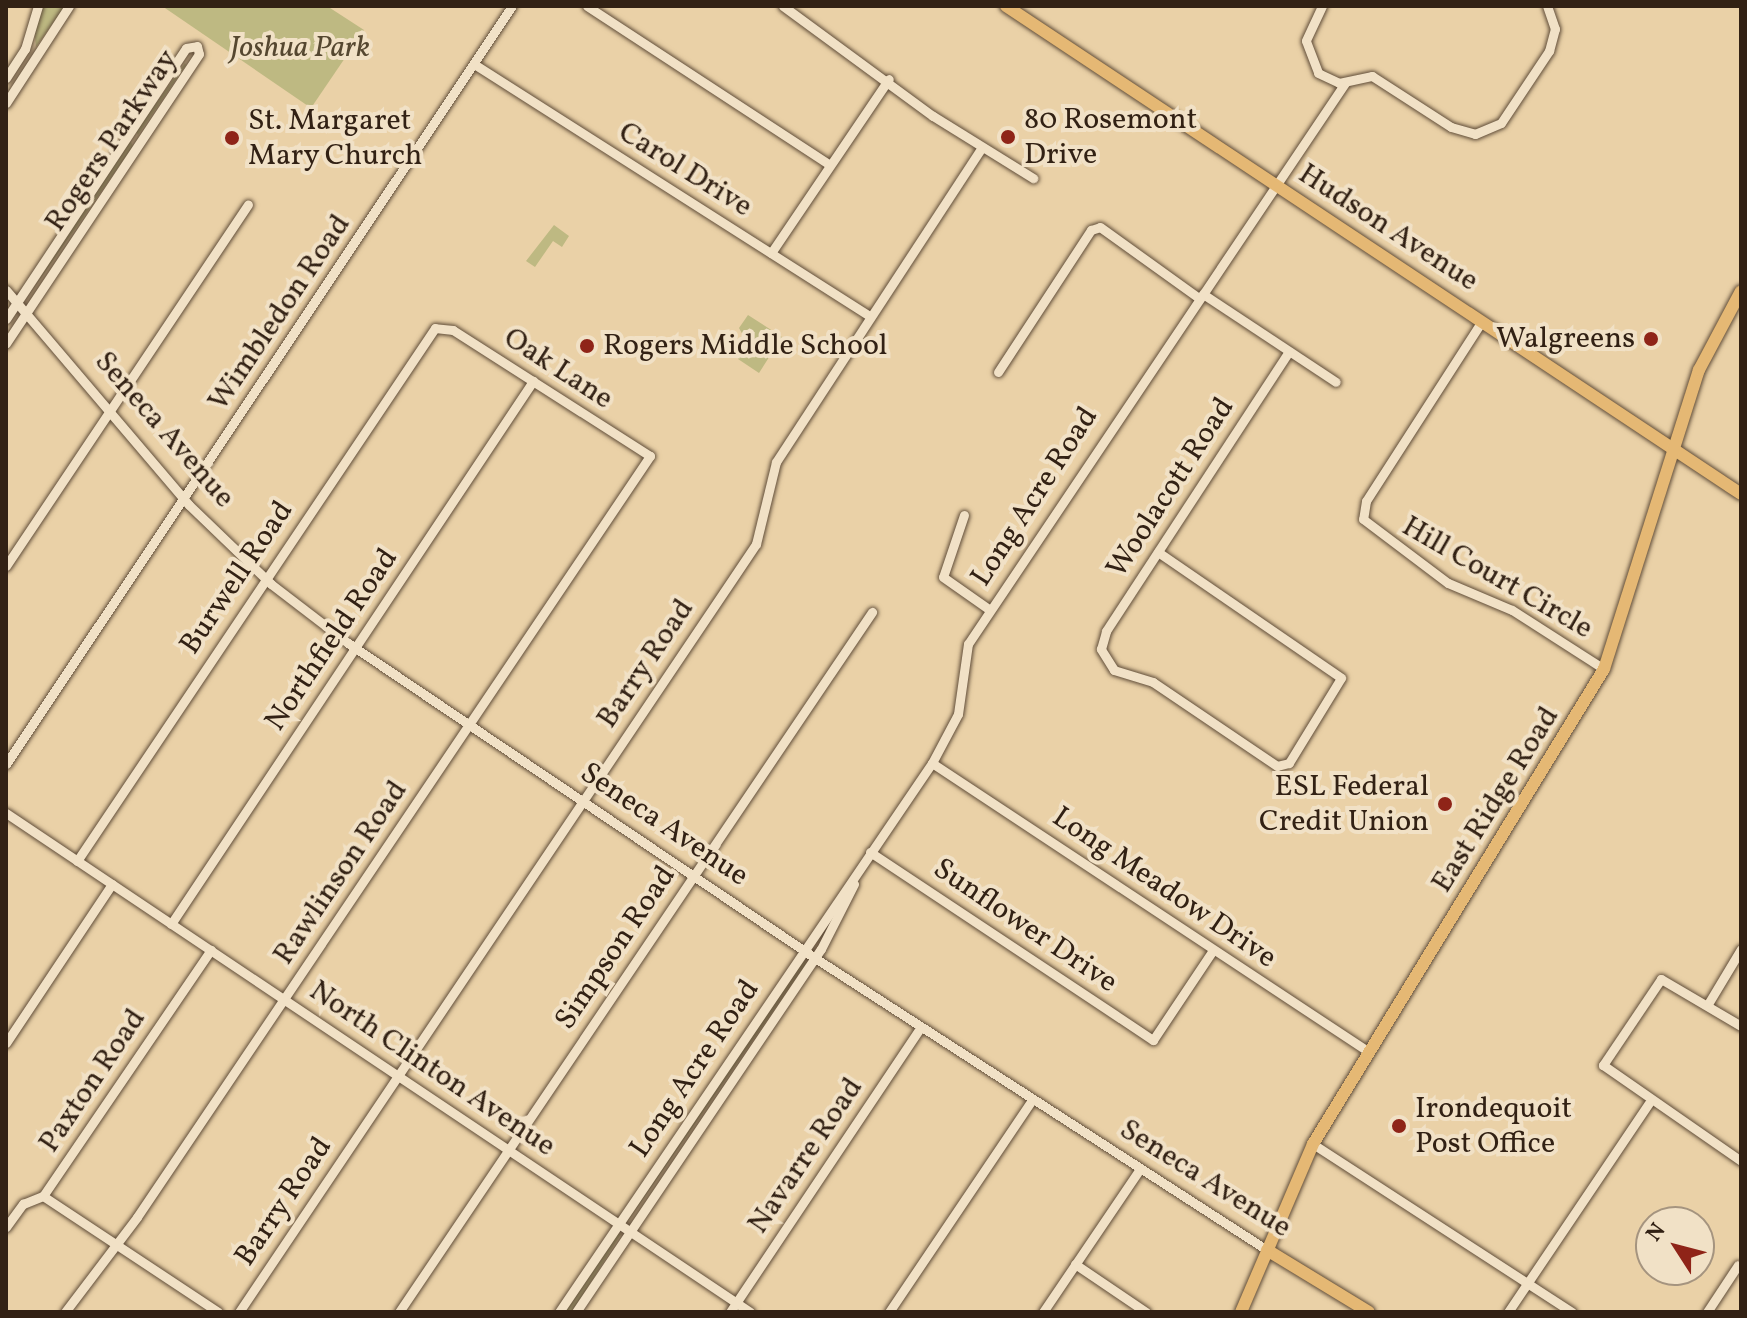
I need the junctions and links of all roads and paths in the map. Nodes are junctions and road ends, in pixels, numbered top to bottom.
1 (38, 6) edge
2 (69, 6) edge
3 (512, 6) edge
4 (587, 6) edge
5 (783, 6) edge
6 (1006, 6) edge
7 (1322, 6) edge
8 (1547, 6) edge
9 (23, 53) junction
10 (34, 61) junction
11 (474, 64) junction
12 (6, 78) edge
13 (889, 79) junction
14 (1345, 83) junction
15 (6, 103) edge
16 (981, 149) junction
17 (830, 165) junction
18 (1033, 178) dead end
19 (1277, 186) junction
20 (248, 205) dead end
21 (771, 253) junction
22 (6, 290) edge
23 (1741, 291) edge
24 (1200, 295) junction
25 (18, 301) junction
26 (27, 311) junction
27 (870, 316) junction
28 (6, 319) edge
29 (1482, 321) junction
30 (440, 326) joint
31 (6, 343) edge
32 (1289, 351) junction
33 (998, 372) dead end
34 (533, 381) junction
35 (1336, 382) dead end
36 (111, 408) junction
37 (1676, 451) junction
38 (650, 456) joint
39 (1741, 494) edge
40 (184, 498) junction
41 (964, 515) dead end
42 (1158, 552) junction
43 (6, 566) edge
44 (265, 578) junction
45 (990, 610) junction
46 (872, 612) dead end
47 (356, 648) junction
48 (1604, 669) junction
49 (469, 724) junction
50 (932, 763) junction
51 (6, 764) edge
52 (582, 801) junction
53 (6, 813) edge
54 (870, 852) junction
55 (77, 861) junction
56 (694, 876) junction
57 (112, 884) junction
58 (171, 924) junction
59 (1741, 949) edge
60 (211, 950) junction
61 (1213, 950) junction
62 (809, 954) junction
63 (284, 1000) junction
64 (1708, 1004) junction
65 (1741, 1026) edge
66 (921, 1027) junction
67 (6, 1043) edge
68 (1369, 1052) junction
69 (399, 1075) junction
70 (1032, 1100) junction
71 (1649, 1103) junction
72 (1313, 1144) junction
73 (508, 1148) junction
74 (1741, 1161) edge
75 (1139, 1170) junction
76 (43, 1196) junction
77 (619, 1224) junction
78 (6, 1227) edge
79 (631, 1232) junction
80 (116, 1244) junction
81 (1267, 1250) junction
82 (1075, 1264) junction
83 (1738, 1265) dead end
84 (1528, 1283) junction
85 (736, 1302) junction
86 (65, 1312) edge
87 (218, 1312) edge
88 (239, 1312) edge
89 (399, 1312) edge
90 (559, 1312) edge
91 (576, 1312) edge
92 (730, 1312) edge
93 (750, 1312) edge
94 (889, 1312) edge
95 (1043, 1312) edge
96 (1146, 1312) edge
97 (1241, 1312) edge
98 (1369, 1312) edge
99 (1508, 1312) edge
100 (1572, 1312) edge
101 (1707, 1312) edge

1 - 9 street
2 - 10 street
3 - 11 street, Wimbledon Road
4 - 17 street
5 - 13 street
6 - 19 main road, Hudson Avenue
7 - 14 street
8 - 14 street
9 - 10 street
9 - 12 street
10 - 15 street
11 - 21 street, Carol Drive
11 - 40 street, Wimbledon Road
13 - 16 street
13 - 17 street
14 - 19 street, Long Acre Road
16 - 18 street
16 - 27 street, Barry Road
17 - 21 street
19 - 24 street, Long Acre Road
19 - 29 main road, Hudson Avenue
20 - 36 street
21 - 27 street, Carol Drive
22 - 25 street, Seneca Avenue
23 - 37 main road, East Ridge Road
24 - 32 street
24 - 33 street
24 - 45 street, Long Acre Road
25 - 26 street, Seneca Avenue
25 - 26 street, Rogers Parkway
25 - 28 street, Rogers Parkway
26 - 31 street, Rogers Parkway
26 - 36 street, Seneca Avenue
27 - 52 street, Barry Road
29 - 37 main road, Hudson Avenue
29 - 48 street, Hill Court Circle
30 - 34 street, Oak Lane
30 - 44 street, Burwell Road
32 - 35 street
32 - 42 street, Woolacott Road
34 - 38 street, Oak Lane
34 - 47 street, Northfield Road
36 - 40 street, Seneca Avenue
36 - 43 street
37 - 39 main road, Hudson Avenue
37 - 48 main road, East Ridge Road
38 - 49 street, Rawlinson Road
40 - 44 street, Seneca Avenue
40 - 51 street, Wimbledon Road
41 - 45 street
42 - 42 street, Woolacott Road
44 - 47 street, Seneca Avenue
44 - 55 street, Burwell Road
45 - 50 street, Long Acre Road
46 - 56 street, Simpson Road
47 - 49 street, Seneca Avenue
47 - 58 street, Northfield Road
48 - 68 main road, East Ridge Road
49 - 52 street, Seneca Avenue
49 - 63 street, Rawlinson Road
50 - 54 street, Long Acre Road
50 - 61 street, Long Meadow Drive
52 - 56 street, Seneca Avenue
52 - 69 street, Barry Road
53 - 55 street, North Clinton Avenue
54 - 61 street, Sunflower Drive
54 - 62 street, Long Acre Road
55 - 57 street, North Clinton Avenue
56 - 62 street, Seneca Avenue
56 - 73 street, Simpson Road
57 - 58 street, North Clinton Avenue
57 - 67 street
58 - 60 street, North Clinton Avenue
59 - 64 street
60 - 63 street, North Clinton Avenue
60 - 76 street, Paxton Road
61 - 68 street, Long Meadow Drive
62 - 66 street, Seneca Avenue
62 - 77 street, Long Acre Road
62 - 79 street, Long Acre Road
63 - 69 street, North Clinton Avenue
63 - 80 street, Rawlinson Road
64 - 65 street
64 - 71 street
66 - 70 street, Seneca Avenue
66 - 85 street, Navarre Road
68 - 72 main road, East Ridge Road
69 - 73 street, North Clinton Avenue
69 - 88 street, Barry Road
70 - 75 street, Seneca Avenue
70 - 94 street
71 - 74 street
71 - 84 street
72 - 81 main road, East Ridge Road
72 - 84 street
73 - 77 street, North Clinton Avenue
73 - 89 street, Simpson Road
75 - 81 street, Seneca Avenue
75 - 82 street
76 - 78 street, Paxton Road
76 - 80 street
77 - 79 street, North Clinton Avenue
77 - 90 street, Long Acre Road
79 - 85 street, North Clinton Avenue
79 - 91 street, Long Acre Road
80 - 86 street, Rawlinson Road
80 - 87 street
81 - 97 main road, East Ridge Road
81 - 98 main road, Seneca Avenue
82 - 95 street
82 - 96 street
83 - 101 street
84 - 99 street
84 - 100 street
85 - 92 street, Navarre Road
85 - 93 street, North Clinton Avenue

